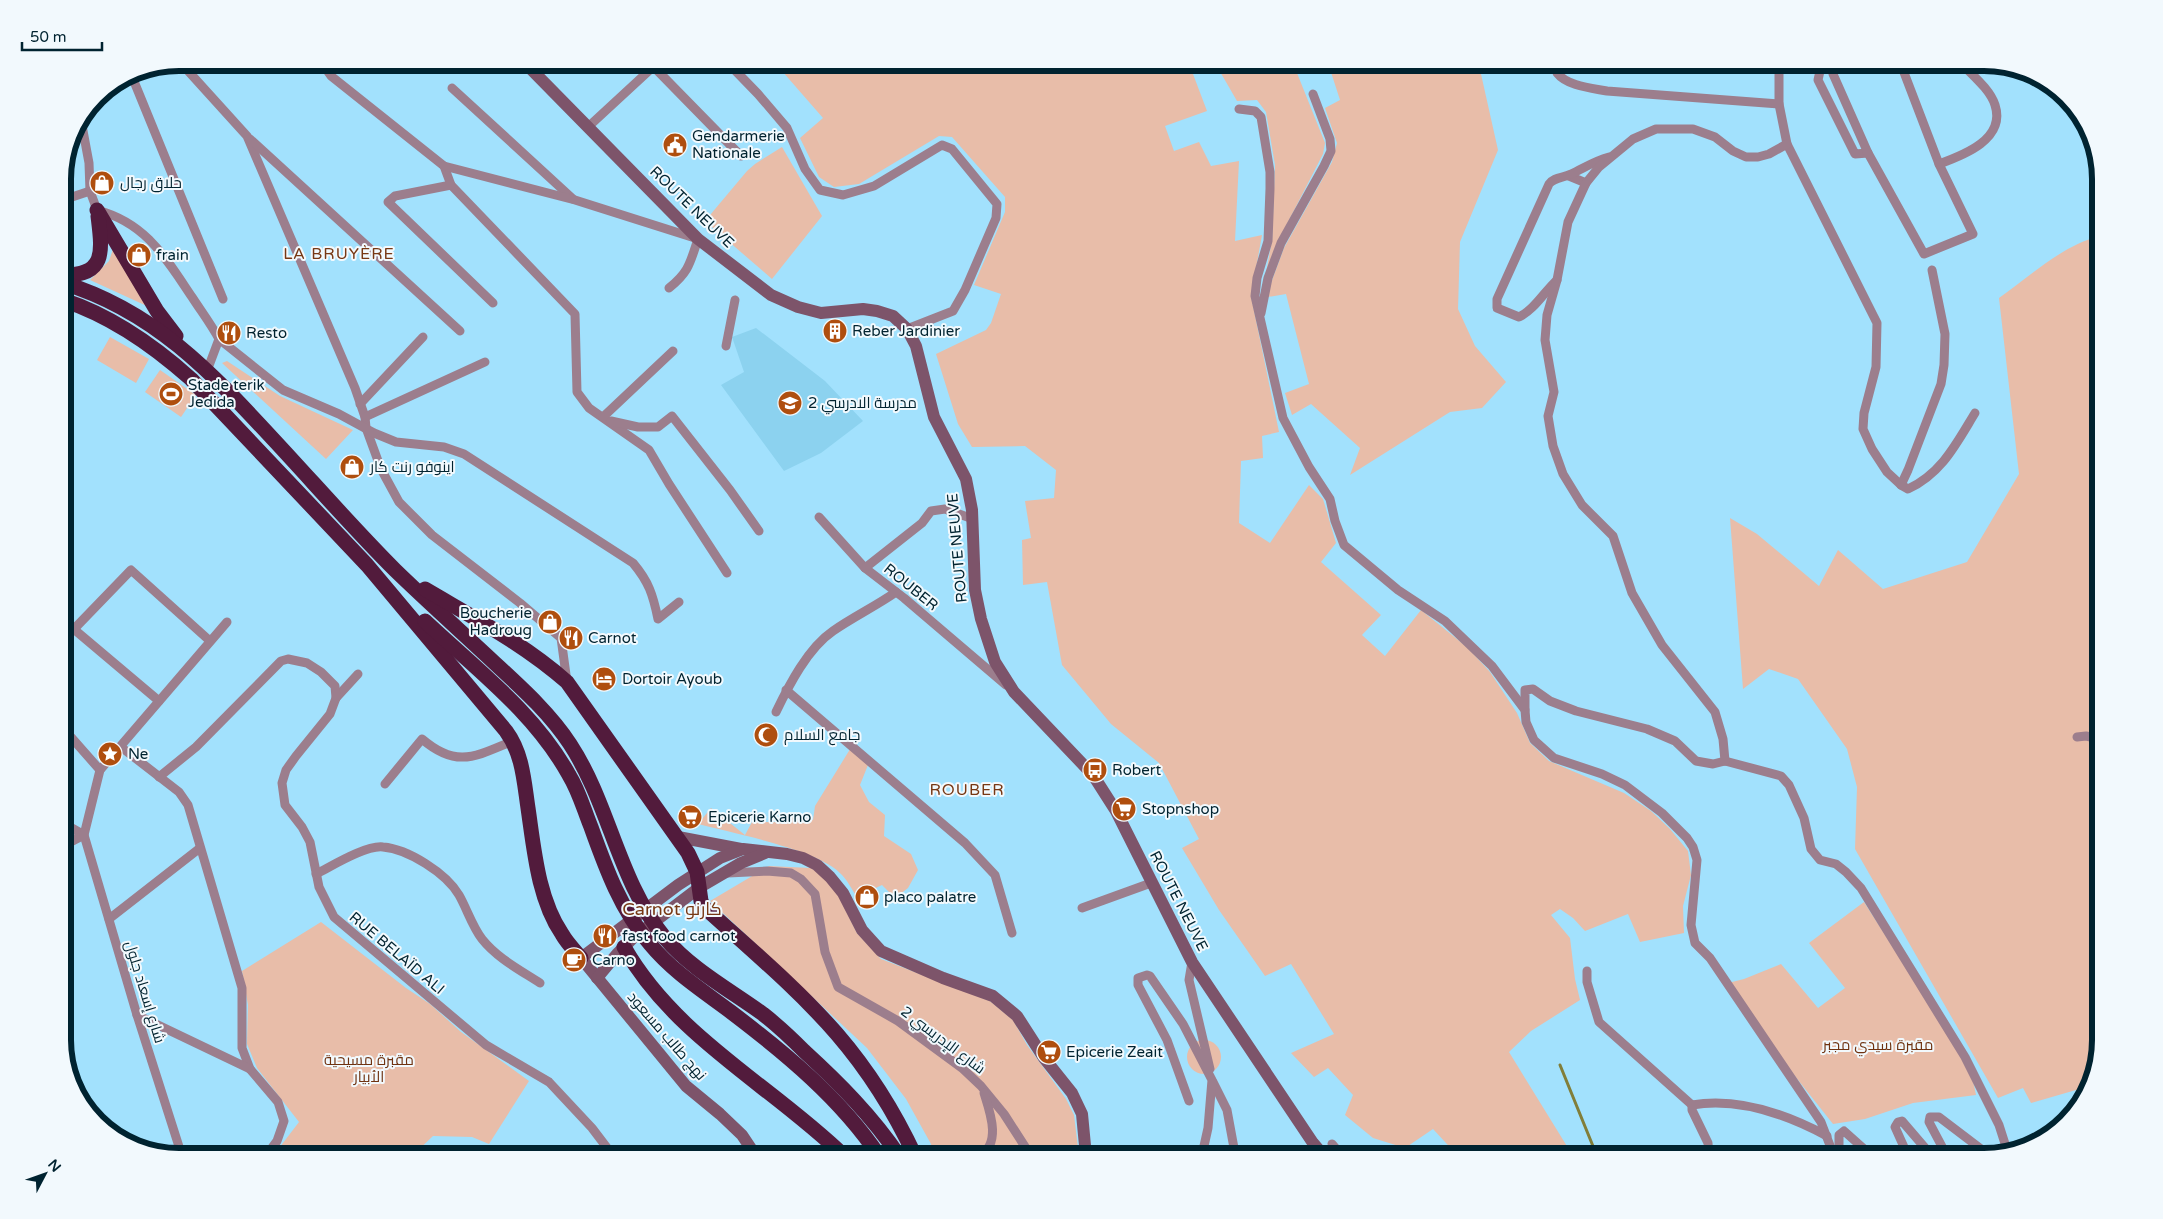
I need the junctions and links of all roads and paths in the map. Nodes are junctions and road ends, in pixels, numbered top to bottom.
1 (188, 71) edge
2 (327, 71) edge
3 (533, 71) edge
4 (644, 71) edge
5 (658, 71) edge
6 (736, 71) edge
7 (1556, 71) edge
8 (1779, 71) edge
9 (1820, 71) edge
10 (1834, 71) edge
11 (1903, 71) edge
12 (1968, 71) edge
13 (134, 81) edge
14 (452, 88) dead end
15 (1313, 94) dead end
16 (1779, 104) junction
17 (1239, 109) dead end
18 (588, 127) junction
19 (83, 130) edge
20 (247, 136) junction
21 (1787, 144) junction
22 (1868, 153) junction
23 (741, 156) dead end
24 (1612, 156) junction
25 (1939, 164) junction
26 (444, 166) junction
27 (1569, 176) junction
28 (1586, 183) junction
29 (451, 186) junction
30 (90, 191) junction
31 (71, 197) edge
32 (575, 200) junction
33 (97, 210) junction
34 (698, 239) junction
35 (1932, 270) dead end
36 (71, 275) edge
37 (1557, 280) junction
38 (71, 286) edge
39 (669, 288) dead end
40 (223, 299) dead end
41 (734, 300) dead end
42 (71, 303) edge
43 (493, 303) dead end
44 (1260, 316) junction
45 (907, 329) junction
46 (460, 331) dead end
47 (423, 337) dead end
48 (219, 339) junction
49 (726, 346) dead end
50 (673, 351) dead end
51 (485, 362) dead end
52 (207, 371) junction
53 (360, 404) junction
54 (1975, 413) dead end
55 (365, 417) junction
56 (604, 418) junction
57 (366, 428) junction
58 (1900, 484) junction
59 (819, 517) dead end
60 (973, 519) junction
61 (759, 531) dead end
62 (366, 540) junction
63 (367, 565) junction
64 (866, 568) junction
65 (727, 573) dead end
66 (896, 592) junction
67 (679, 602) dead end
68 (227, 622) dead end
69 (71, 625) edge
70 (75, 628) junction
71 (210, 641) junction
72 (358, 674) dead end
73 (567, 682) junction
74 (786, 690) junction
75 (1014, 692) junction
76 (336, 698) junction
77 (159, 701) junction
78 (1525, 710) junction
79 (776, 712) dead end
80 (71, 737) edge
81 (2077, 737) dead end
82 (2092, 737) edge
83 (513, 741) junction
84 (121, 747) junction
85 (1724, 761) junction
86 (100, 770) junction
87 (159, 777) junction
88 (385, 784) dead end
89 (71, 828) edge
90 (84, 835) junction
91 (678, 837) junction
92 (71, 842) edge
93 (200, 848) junction
94 (743, 849) junction
95 (768, 852) junction
96 (316, 874) junction
97 (716, 876) junction
98 (698, 880) junction
99 (1151, 883) junction
100 (676, 887) junction
101 (685, 900) junction
102 (1082, 908) dead end
103 (109, 919) junction
104 (620, 930) junction
105 (1012, 933) dead end
106 (628, 942) junction
107 (581, 958) junction
108 (1192, 962) junction
109 (1587, 971) dead end
110 (597, 978) junction
111 (540, 983) dead end
112 (137, 1015) junction
113 (250, 1069) junction
114 (1212, 1080) junction
115 (981, 1086) junction
116 (1189, 1101) dead end
117 (1692, 1105) junction
118 (1828, 1136) junction
119 (1313, 1143) junction
120 (1332, 1144) dead end
121 (2006, 1145) edge
122 (179, 1148) edge
123 (271, 1148) edge
124 (607, 1148) edge
125 (751, 1148) edge
126 (835, 1148) edge
127 (873, 1148) edge
128 (892, 1148) edge
129 (911, 1148) edge
130 (988, 1148) edge
131 (1026, 1148) edge
132 (1085, 1148) edge
133 (1203, 1148) edge
134 (1234, 1148) dead end
135 (1312, 1148) edge
136 (1317, 1148) edge
137 (1335, 1148) edge
138 (1708, 1148) edge
139 (1832, 1148) edge
140 (1839, 1148) edge
141 (1863, 1148) edge
142 (1904, 1148) edge
143 (1925, 1148) edge
144 (1944, 1148) edge
145 (1980, 1148) edge

1 - 20 street
2 - 26 street
3 - 18 main road, ROUTE NEUVE
4 - 18 street
5 - 23 street
6 - 45 street
7 - 16 street
8 - 16 street
9 - 22 street
10 - 22 street
11 - 25 street
12 - 25 street
13 - 40 street
14 - 32 street
15 - 44 street
16 - 21 street
17 - 44 street
18 - 34 main road, ROUTE NEUVE
19 - 30 street
20 - 46 street
20 - 53 street
21 - 24 street
21 - 58 street
22 - 25 street
24 - 27 street
24 - 28 street
26 - 29 street
26 - 32 street
27 - 28 street
27 - 37 street
28 - 37 street
29 - 43 street
29 - 56 street
30 - 31 street
30 - 33 street
32 - 34 street
33 - 36 highway
33 - 48 street
33 - 52 highway
34 - 39 street
34 - 45 main road, ROUTE NEUVE
35 - 58 street
37 - 85 street
38 - 52 highway
41 - 49 street
42 - 63 highway
44 - 78 street
45 - 60 main road, ROUTE NEUVE
47 - 53 street
48 - 52 street
48 - 57 street
50 - 56 street
51 - 55 street
52 - 62 highway
53 - 55 street
54 - 58 street
55 - 57 street
56 - 61 street
56 - 65 street
57 - 67 street
57 - 73 street
59 - 64 street, ROUBER
60 - 64 street
60 - 75 main road, ROUTE NEUVE
62 - 73 highway
62 - 128 highway
63 - 83 highway
63 - 127 highway
64 - 66 street, ROUBER
66 - 74 street
66 - 75 street, ROUBER
68 - 71 street
69 - 70 street
70 - 71 street
70 - 77 street
71 - 77 street
72 - 76 street, RUE BELAÏD ALI
73 - 91 highway
74 - 79 street
74 - 105 street
75 - 99 main road, ROUTE NEUVE
76 - 87 street
76 - 96 street, RUE BELAÏD ALI
77 - 84 street
78 - 85 street
78 - 118 street
80 - 86 street
81 - 82 street
83 - 88 street
83 - 107 highway
84 - 86 street
84 - 87 street
85 - 121 street
86 - 90 street
87 - 93 street
89 - 90 street
90 - 92 street
90 - 103 street, شارع إسعاد جلول
91 - 94 main road
91 - 98 highway
93 - 103 street
93 - 113 street
94 - 95 main road
94 - 98 main road
95 - 97 main road
95 - 132 main road
96 - 111 street
96 - 124 street, RUE BELAÏD ALI
97 - 98 main road
97 - 115 street, شارع الإدريسي 2
98 - 100 main road
98 - 101 main road
98 - 129 highway
99 - 102 street
99 - 108 main road, ROUTE NEUVE
100 - 101 main road
100 - 104 main road
101 - 106 main road
103 - 112 street, شارع إسعاد جلول
104 - 106 main road
104 - 107 main road
106 - 107 main road
106 - 110 main road
106 - 126 highway
107 - 110 main road, نهج طالب مسعود
108 - 114 street
108 - 119 main road, ROUTE NEUVE
109 - 117 street
110 - 125 main road, نهج طالب مسعود
112 - 113 street
112 - 122 street, شارع إسعاد جلول
113 - 123 street
114 - 116 street
114 - 133 street
114 - 134 street
115 - 130 street
115 - 131 street, شارع الإدريسي 2
117 - 118 street
117 - 138 street
118 - 139 street
119 - 135 street
119 - 136 main road, ROUTE NEUVE
120 - 137 street
140 - 141 street
142 - 143 street
144 - 145 street

